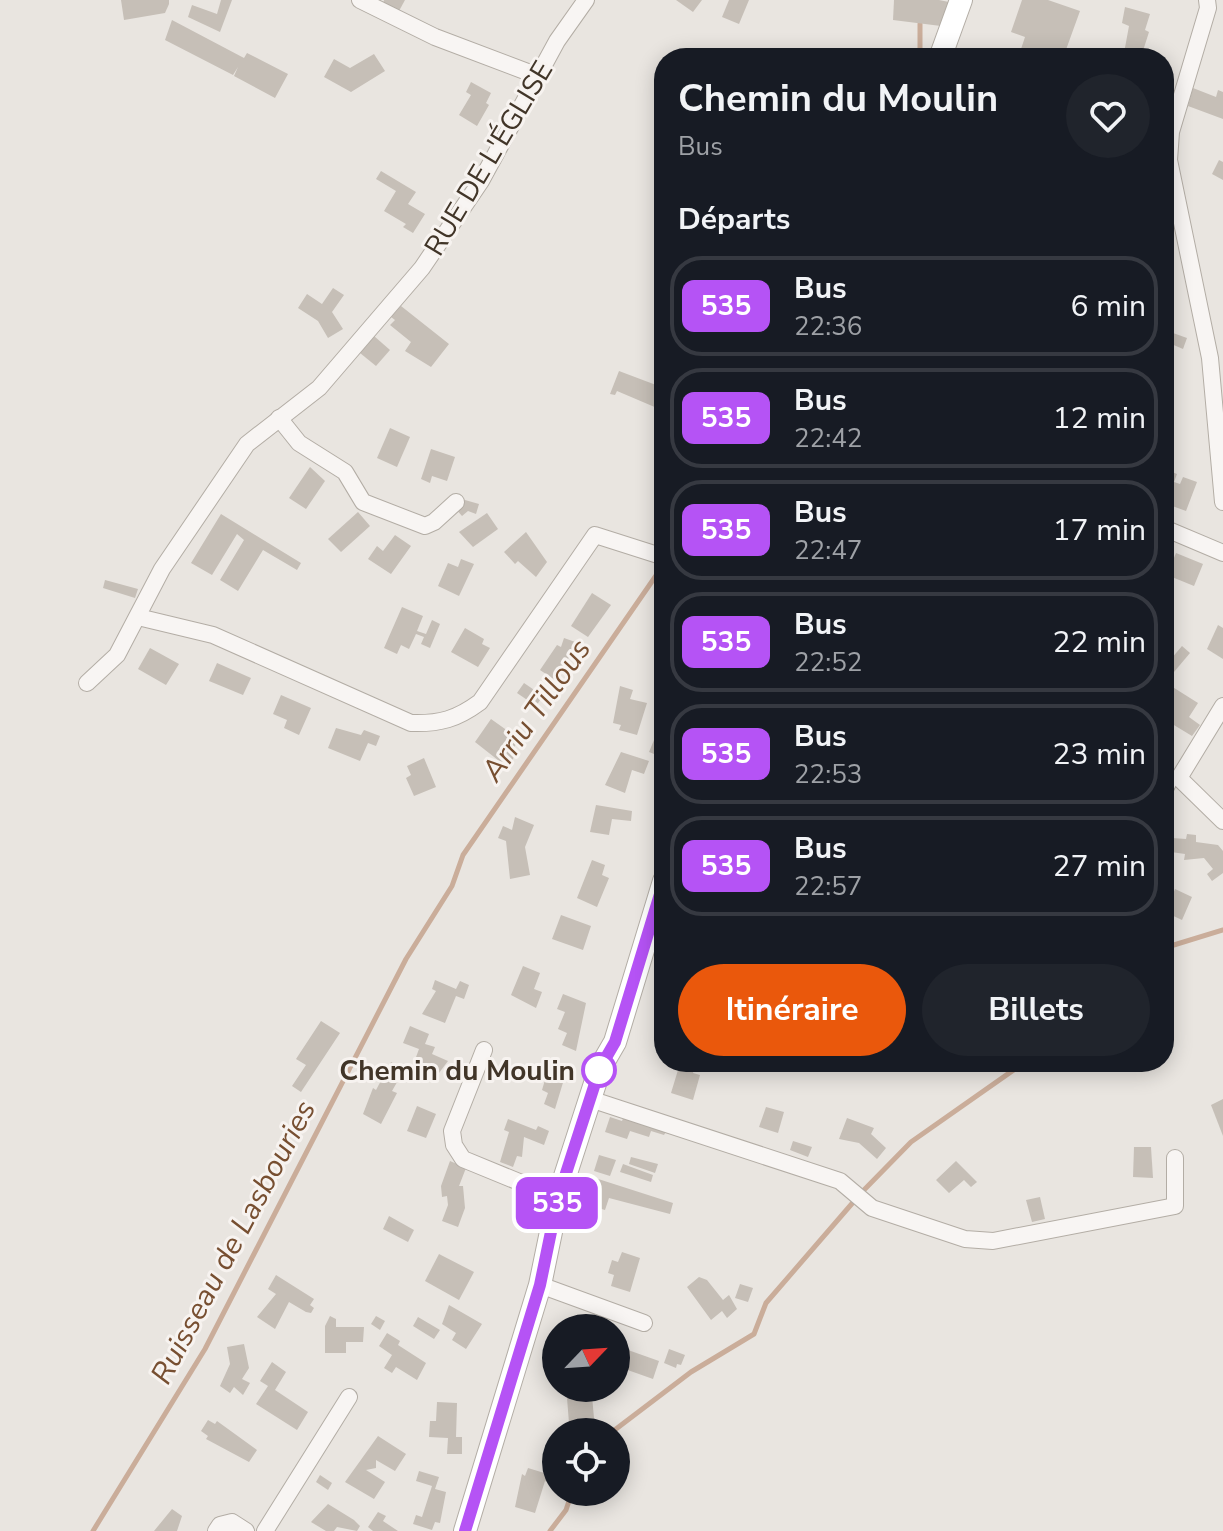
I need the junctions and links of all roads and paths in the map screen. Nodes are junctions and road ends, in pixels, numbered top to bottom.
1 (360, 0) edge
2 (586, 0) edge
3 (961, 0) edge
4 (1207, 0) edge
5 (944, 48) edge
6 (538, 76) junction
7 (1174, 122) edge
8 (1174, 184) edge
9 (279, 418) junction
10 (1221, 442) edge
11 (456, 502) dead end
12 (1223, 502) edge
13 (1174, 532) edge
14 (1223, 553) edge
15 (654, 554) edge
16 (138, 617) junction
17 (87, 683) dead end
18 (1223, 706) edge
19 (1174, 774) edge
20 (1174, 785) edge
21 (1223, 821) edge
22 (654, 914) edge
23 (484, 1050) dead end
24 (590, 1099) junction
25 (1175, 1158) dead end
26 (558, 1198) junction
27 (540, 1285) junction
28 (644, 1323) dead end
29 (349, 1397) dead end
30 (216, 1531) edge
31 (246, 1531) edge
32 (265, 1531) edge
33 (465, 1531) edge

1 - 6 street
2 - 6 street, RUE DE L'ÉGLISE
3 - 5 main road
4 - 7 street
6 - 9 street, RUE DE L'ÉGLISE
8 - 10 street
9 - 11 street
9 - 16 street, RUE DE L'ÉGLISE
10 - 12 street
13 - 14 street
15 - 16 street
16 - 17 street, RUE DE L'ÉGLISE
18 - 19 street
20 - 21 street
22 - 24 main road
23 - 26 street
24 - 25 street
24 - 26 main road
26 - 27 main road
27 - 28 street
27 - 33 main road
29 - 32 street
30 - 31 street

